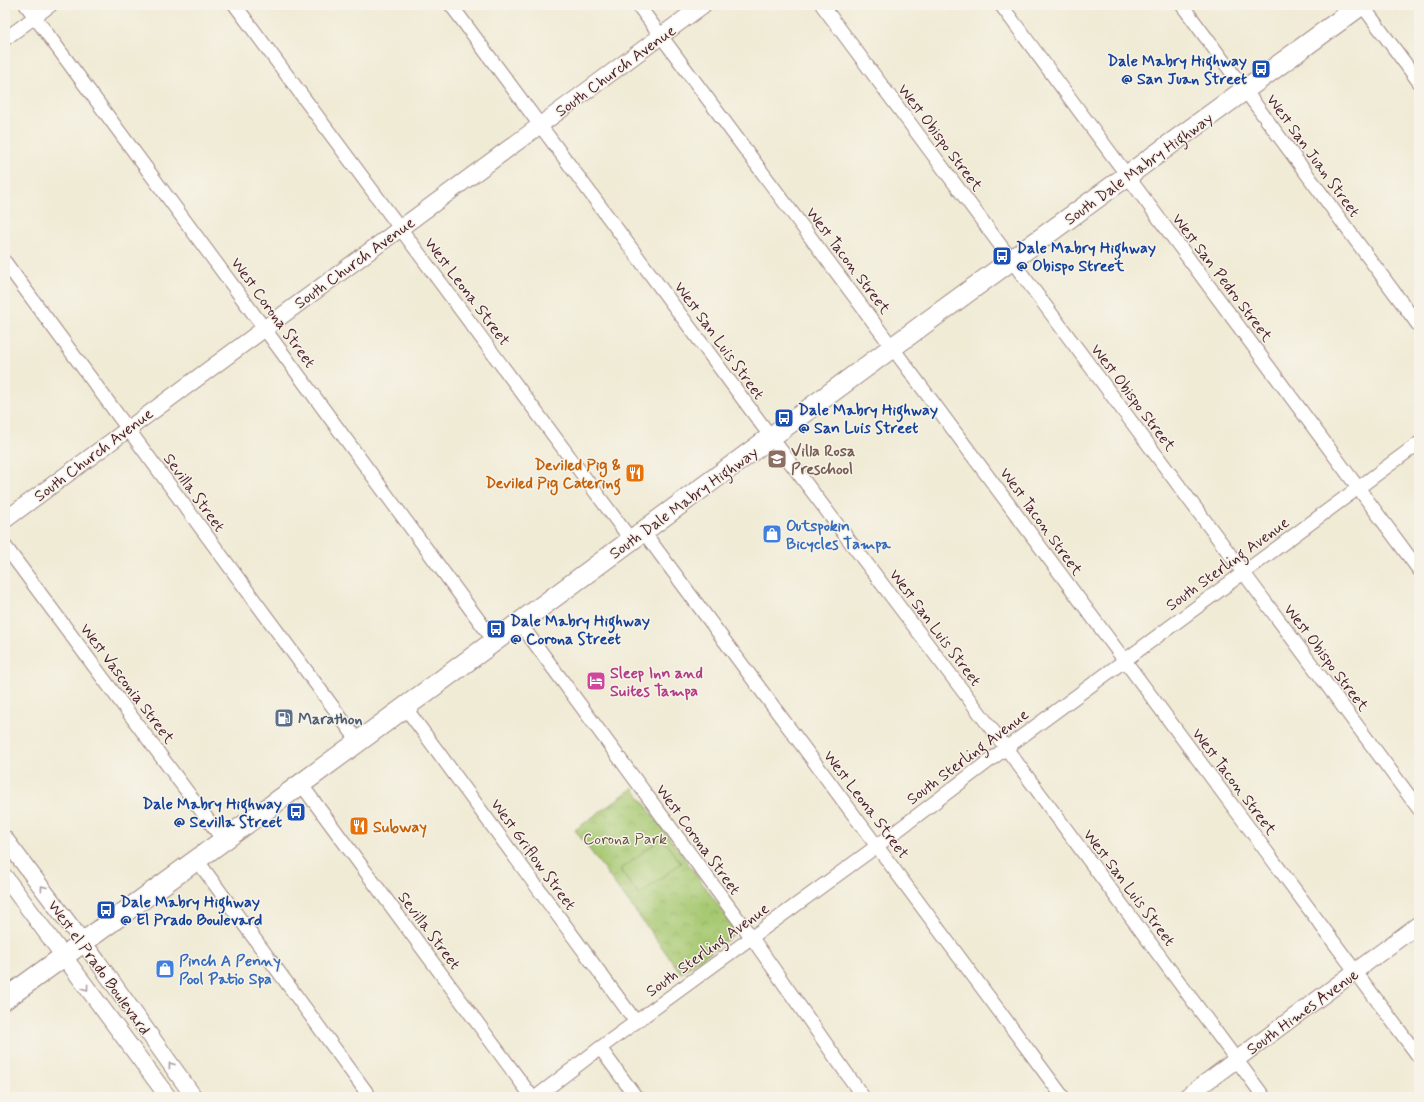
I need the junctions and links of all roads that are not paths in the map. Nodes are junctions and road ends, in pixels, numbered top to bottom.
1 (26, 5) edge
2 (52, 5) edge
3 (235, 5) edge
4 (451, 5) edge
5 (638, 5) edge
6 (703, 5) edge
7 (822, 5) edge
8 (1001, 5) edge
9 (1182, 5) edge
10 (1362, 5) edge
11 (35, 17) junction
12 (661, 36) junction
13 (5, 39) edge
14 (1419, 82) edge
15 (1244, 90) junction
16 (540, 125) junction
17 (1127, 176) junction
18 (400, 228) junction
19 (1011, 260) junction
20 (5, 262) edge
21 (1419, 326) edge
22 (264, 328) junction
23 (893, 347) junction
24 (128, 428) junction
25 (771, 437) junction
26 (1419, 442) edge
27 (1358, 488) junction
28 (5, 520) edge
29 (637, 536) junction
30 (5, 546) edge
31 (1419, 570) edge
32 (1243, 572) junction
33 (519, 622) junction
34 (494, 641) junction
35 (1124, 660) junction
36 (404, 707) junction
37 (358, 741) junction
38 (1006, 748) junction
39 (301, 784) junction
40 (1419, 809) edge
41 (5, 839) edge
42 (224, 840) junction
43 (877, 846) junction
44 (197, 860) junction
45 (5, 877) edge
46 (1419, 924) edge
47 (752, 938) junction
48 (83, 942) junction
49 (63, 957) junction
50 (1355, 972) junction
51 (5, 999) edge
52 (636, 1022) junction
53 (600, 1048) junction
54 (1419, 1057) edge
55 (1236, 1059) junction
56 (168, 1097) edge
57 (194, 1097) edge
58 (370, 1097) edge
59 (532, 1097) edge
60 (536, 1097) edge
61 (636, 1097) edge
62 (863, 1097) edge
63 (1063, 1097) edge
64 (1186, 1097) edge
65 (1264, 1097) edge

1 - 11 street, West Corona Street
2 - 11 street
3 - 18 street, West Leona Street
4 - 16 street, West San Luis Street
5 - 12 street, West Tacon Street
6 - 12 street, South Church Avenue
7 - 19 street, West Obispo Street
8 - 17 street, West San Pedro Street
9 - 15 street, West San Juan Street
10 - 14 street
10 - 15 main road, South Dale Mabry Highway
11 - 13 street
11 - 22 street, West Corona Street
12 - 16 street, South Church Avenue
12 - 23 street, West Tacon Street
15 - 17 main road, South Dale Mabry Highway
15 - 21 street, West San Juan Street
16 - 18 street, South Church Avenue
16 - 25 street, West San Luis Street
17 - 19 main road, South Dale Mabry Highway
17 - 27 street, West San Pedro Street
18 - 22 street, South Church Avenue
18 - 29 street, West Leona Street
19 - 23 main road, South Dale Mabry Highway
19 - 32 street, West Obispo Street
20 - 24 street, Sevilla Street
22 - 24 street, South Church Avenue
22 - 34 street, West Corona Street
23 - 25 main road, South Dale Mabry Highway
23 - 35 street, West Tacon Street
24 - 28 street, South Church Avenue
24 - 37 street, Sevilla Street
25 - 29 main road, South Dale Mabry Highway
25 - 38 street, West San Luis Street
26 - 27 street, South Sterling Avenue
27 - 31 street, West San Pedro Street
27 - 32 street, South Sterling Avenue
29 - 33 main road, South Dale Mabry Highway
29 - 43 street, West Leona Street
30 - 42 street, West Vasconia Street
32 - 35 street, South Sterling Avenue
32 - 40 street, West Obispo Street
33 - 34 main road, South Dale Mabry Highway
33 - 47 street, West Corona Street
34 - 36 main road, South Dale Mabry Highway
35 - 38 street, South Sterling Avenue
35 - 50 street, West Tacon Street
36 - 37 main road, South Dale Mabry Highway
36 - 52 street, West Griflow Street
37 - 39 main road, South Dale Mabry Highway
38 - 43 street, South Sterling Avenue
38 - 55 street, West San Luis Street
39 - 42 main road, South Dale Mabry Highway
39 - 59 street, Sevilla Street
48 -> 41 street, West el Prado Boulevard
42 - 44 main road, South Dale Mabry Highway
43 - 47 street, South Sterling Avenue
43 - 63 street, West Leona Street
44 - 48 main road, South Dale Mabry Highway
44 - 58 street
45 - 49 street, West el Prado Boulevard
46 - 50 street, South Himes Avenue
47 - 52 street, South Sterling Avenue
47 - 62 street, West Corona Street
48 - 49 main road, South Dale Mabry Highway
57 -> 48 street, West el Prado Boulevard
49 - 51 main road, South Dale Mabry Highway
49 -> 56 street, West el Prado Boulevard
50 - 54 street, West Tacon Street
50 - 55 street, South Himes Avenue
52 - 53 street, South Sterling Avenue
53 - 60 street, South Sterling Avenue
53 - 61 street
55 - 64 street, South Himes Avenue
55 - 65 street, West San Luis Street

